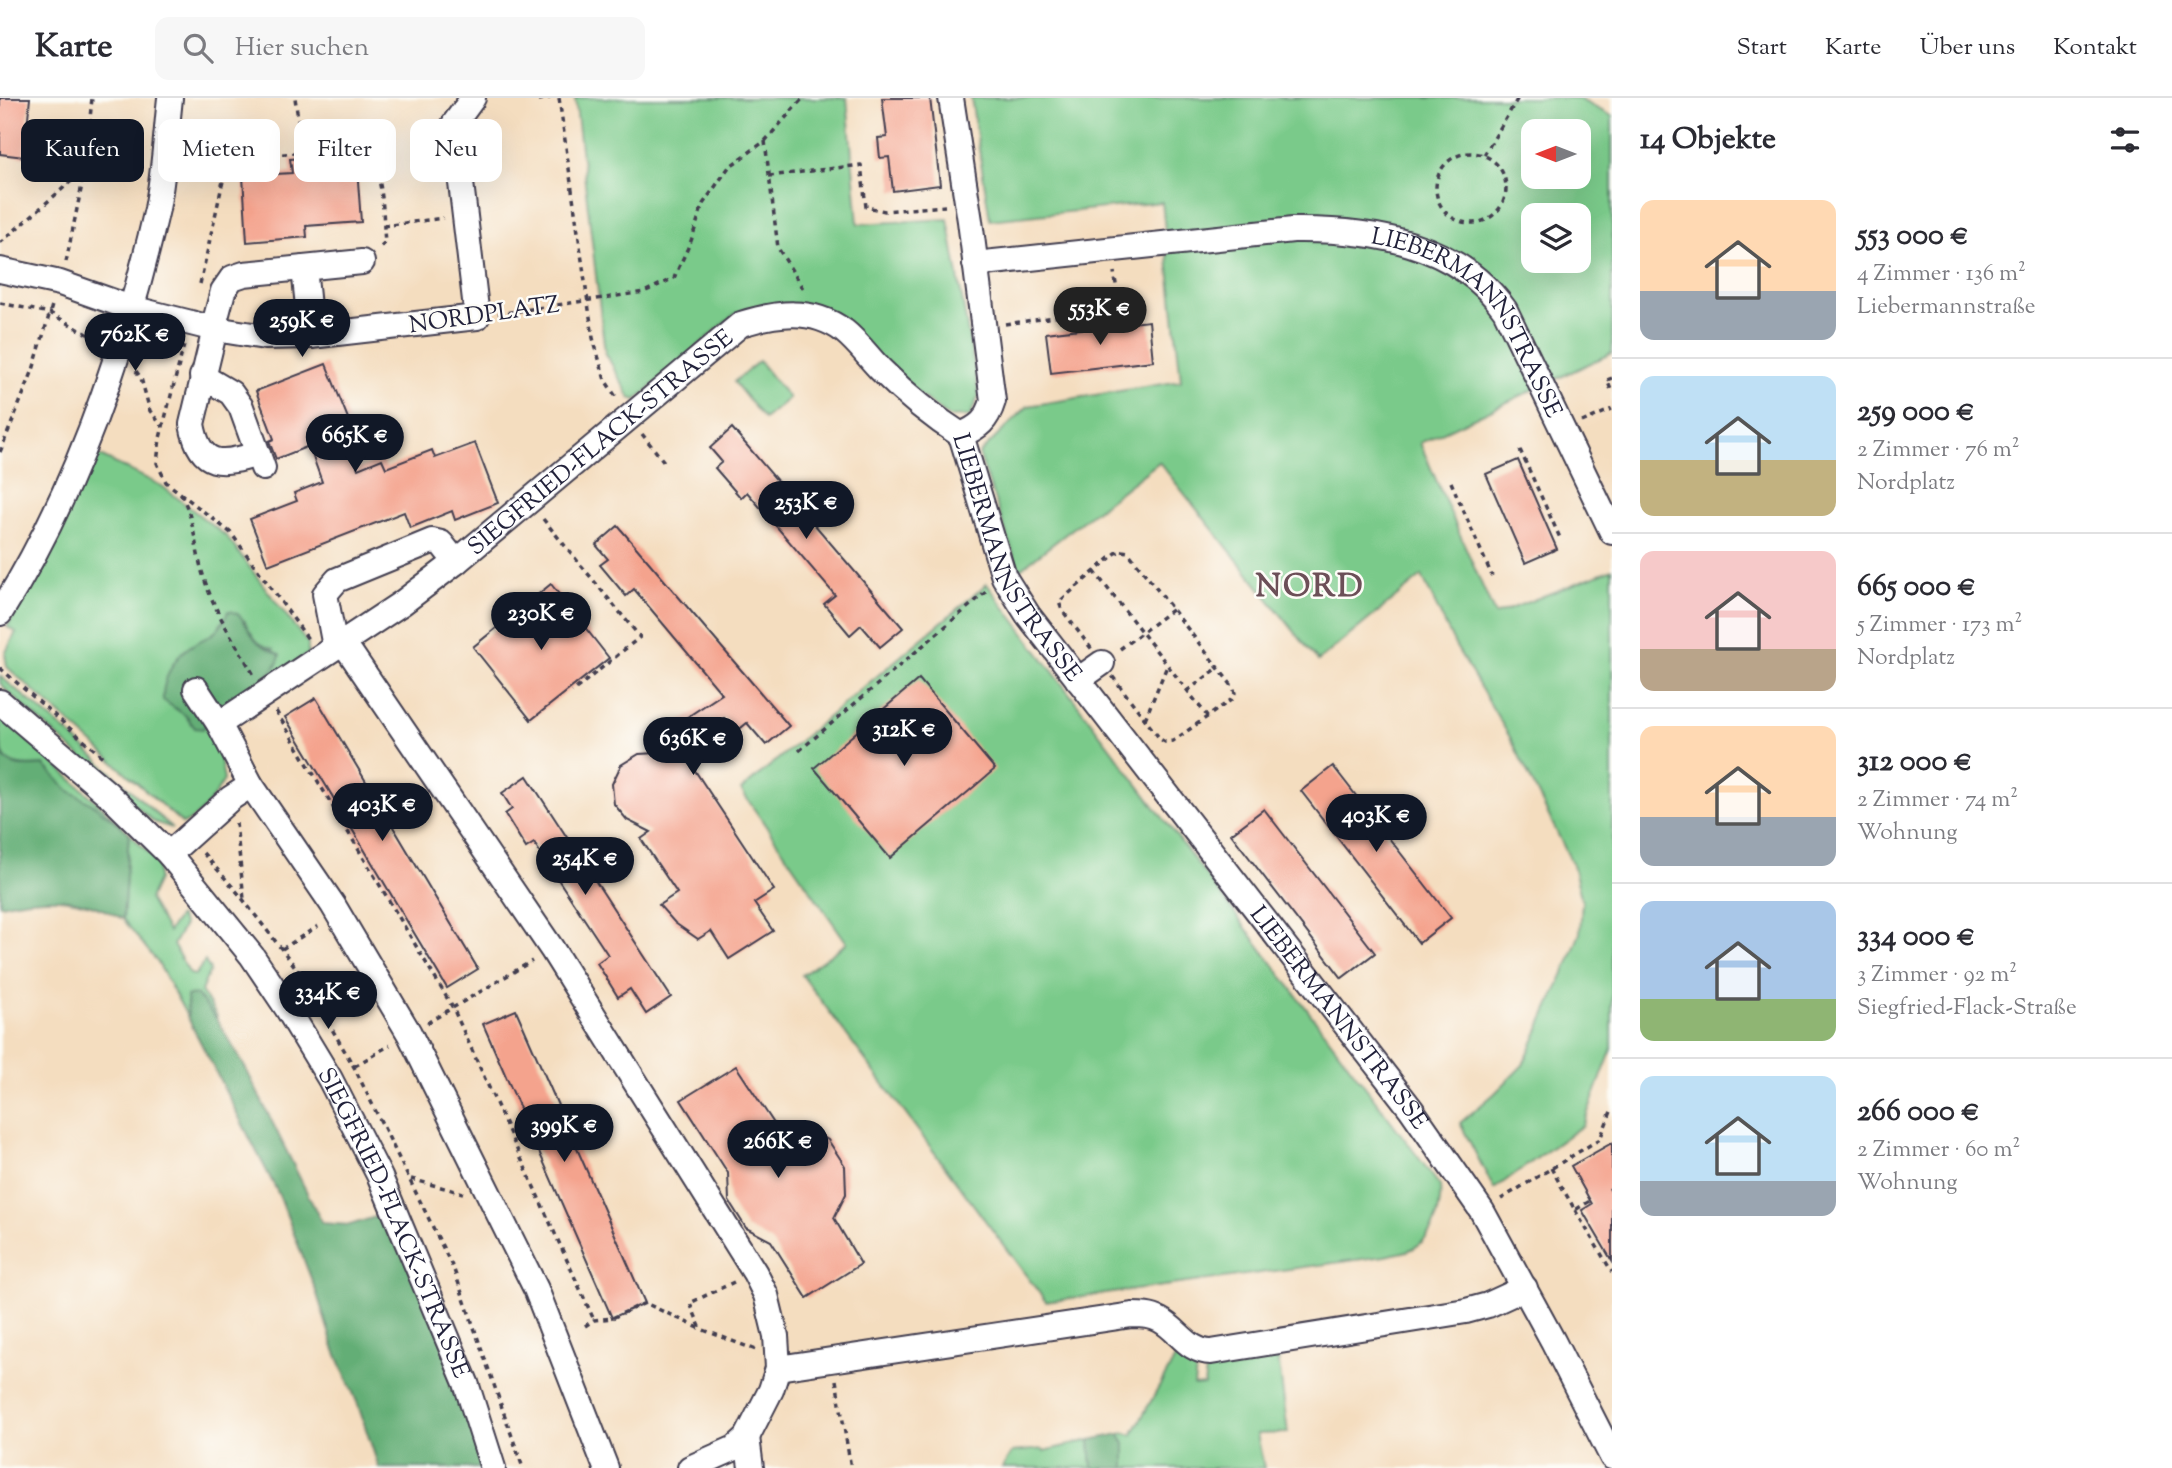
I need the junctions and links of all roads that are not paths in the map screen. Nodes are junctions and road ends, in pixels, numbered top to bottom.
1 (170, 98) edge
2 (473, 98) edge
3 (951, 98) edge
4 (362, 262) road end
5 (975, 264) junction
6 (304, 268) junction
7 (0, 270) edge
8 (131, 308) junction
9 (214, 329) junction
10 (311, 337) junction
11 (202, 376) junction
12 (961, 435) junction
13 (1603, 492) edge
14 (1612, 532) edge
15 (456, 562) junction
16 (0, 614) edge
17 (339, 644) junction
18 (1102, 663) road end
19 (1078, 680) junction
20 (196, 689) dead end
21 (0, 702) edge
22 (219, 724) junction
23 (241, 791) junction
24 (169, 854) junction
25 (1525, 1288) junction
26 (778, 1363) junction
27 (747, 1437) junction
28 (1612, 1457) edge
29 (493, 1468) edge
30 (606, 1468) edge
31 (690, 1468) edge
32 (751, 1468) edge

1 - 8 street
2 - 10 street, NORDPLATZ
3 - 5 street
4 - 6 street
5 - 12 street, LIEBERMANNSTRASSE
5 - 13 street, LIEBERMANNSTRASSE
6 - 9 street
6 - 10 street
7 - 8 street, NORDPLATZ
8 - 9 street, NORDPLATZ
8 - 16 street
9 - 10 street, NORDPLATZ
9 - 11 street
11 - 11 street
12 - 15 street, SIEGFRIED-FLACK-STRASSE
12 - 19 street, LIEBERMANNSTRASSE
13 - 14 street, LIEBERMANNSTRASSE
15 - 17 street, SIEGFRIED-FLACK-STRASSE
15 - 17 street
17 - 22 street, SIEGFRIED-FLACK-STRASSE
17 - 26 street
18 - 19 street
19 - 25 street, LIEBERMANNSTRASSE
20 - 22 street
21 - 24 street, SIEGFRIED-FLACK-STRASSE
22 - 23 street
23 - 24 street
23 - 30 street
24 - 29 street, SIEGFRIED-FLACK-STRASSE
25 - 26 street
25 - 28 street, LIEBERMANNSTRASSE
26 - 27 street
27 - 31 street
27 - 32 street

